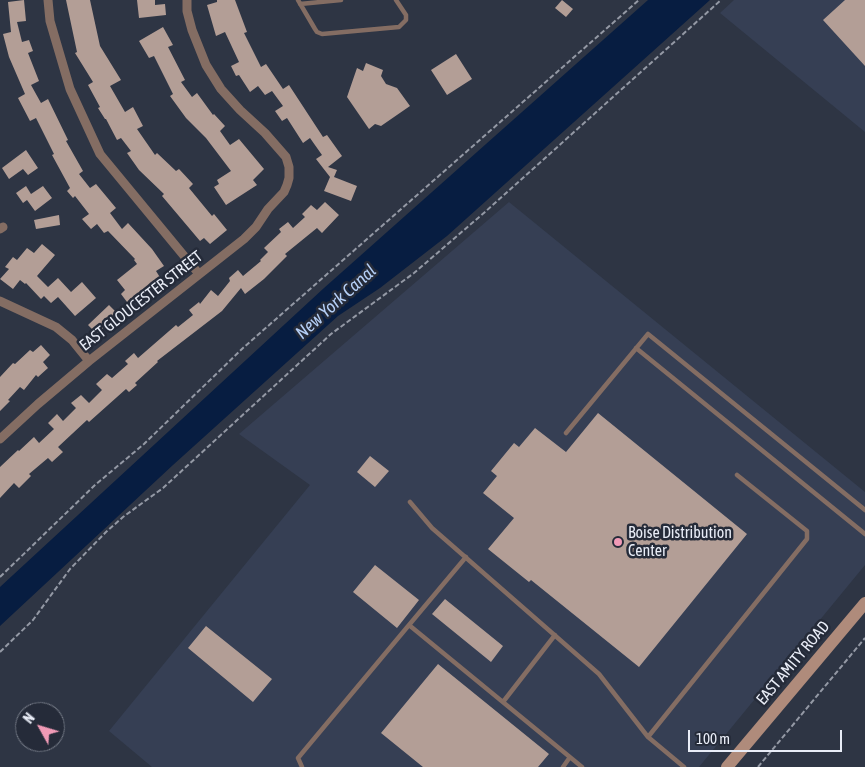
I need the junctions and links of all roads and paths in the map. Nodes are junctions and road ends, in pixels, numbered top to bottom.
1 (48, 0) edge
2 (187, 0) edge
3 (341, 0) edge
4 (396, 0) edge
5 (638, 0) edge
6 (721, 0) edge
7 (299, 2) edge
8 (199, 274) junction
9 (0, 301) edge
10 (636, 348) junction
11 (89, 361) junction
12 (566, 433) dead end
13 (0, 439) edge
14 (738, 475) dead end
15 (410, 502) dead end
16 (865, 510) edge
17 (865, 534) edge
18 (466, 557) junction
19 (0, 577) edge
20 (865, 603) edge
21 (409, 625) junction
22 (555, 635) junction
23 (865, 638) edge
24 (0, 652) edge
25 (503, 702) junction
26 (648, 738) junction
27 (570, 757) junction
28 (302, 767) edge
29 (563, 767) edge
30 (582, 767) edge
31 (684, 767) edge
32 (727, 767) edge
33 (758, 767) edge

1 - 8 street
2 - 8 street, EAST GLOUCESTER STREET
3 - 7 lane
4 - 7 lane
5 - 19 path
6 - 24 path
8 - 11 street, EAST GLOUCESTER STREET
9 - 11 street
10 - 12 lane
10 - 16 lane
10 - 17 lane
11 - 13 street, EAST GLOUCESTER STREET
14 - 26 lane
15 - 18 lane
18 - 21 lane
18 - 22 lane
20 - 32 street, EAST AMITY ROAD
21 - 25 lane
21 - 28 lane
22 - 25 lane
22 - 26 lane
23 - 33 path
25 - 27 lane
26 - 31 lane
27 - 29 lane
27 - 30 lane

